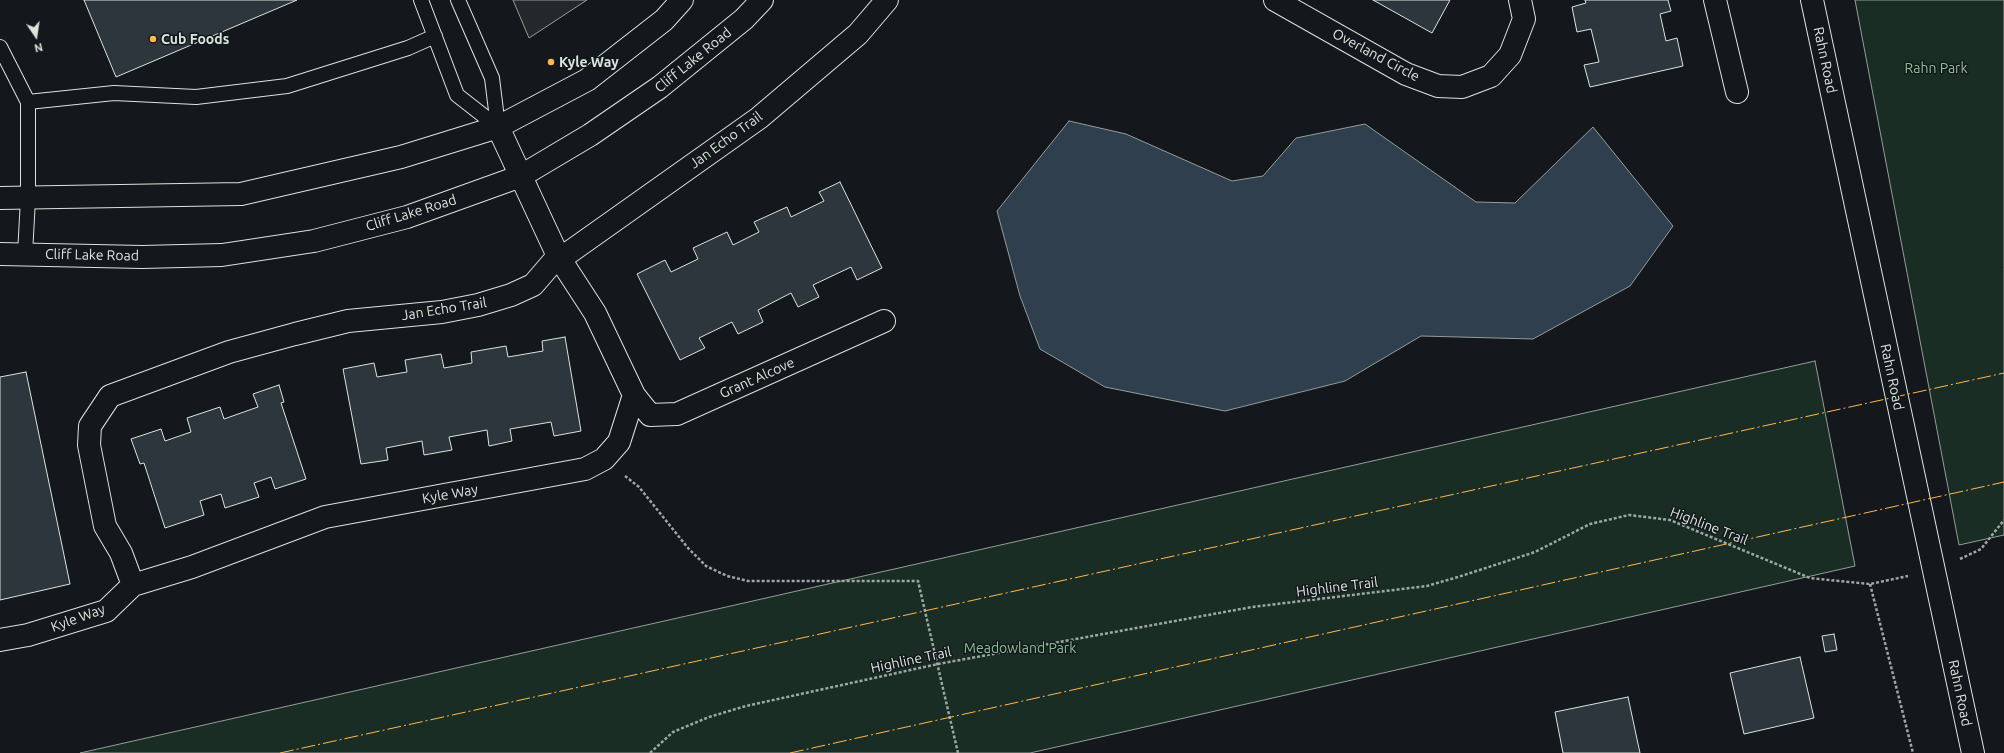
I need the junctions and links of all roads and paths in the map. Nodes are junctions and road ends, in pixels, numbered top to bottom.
1 (421, 0) edge
2 (458, 0) edge
3 (682, 0) edge
4 (762, 0) edge
5 (887, 0) edge
6 (1275, 0) edge
7 (1520, 0) edge
8 (1715, 0) edge
9 (1812, 0) edge
10 (435, 36) junction
11 (0, 47) edge
12 (1737, 92) dead end
13 (28, 102) junction
14 (498, 128) junction
15 (520, 176) junction
16 (0, 198) edge
17 (28, 199) junction
18 (0, 254) edge
19 (25, 254) junction
20 (558, 256) junction
21 (884, 320) dead end
22 (634, 395) junction
23 (604, 459) junction
24 (2004, 520) edge
25 (1934, 570) junction
26 (1870, 584) junction
27 (133, 585) junction
28 (0, 640) edge
29 (938, 664) junction
30 (650, 753) edge
31 (958, 753) edge
32 (1913, 753) edge
33 (1973, 753) edge

1 - 10 lane
2 - 14 lane
3 - 14 street
4 - 15 street, Cliff Lake Road
5 - 20 street, Jan Echo Trail
6 - 7 street, Overland Circle
8 - 12 street
9 - 25 street, Rahn Road
10 - 13 lane
10 - 14 lane
11 - 13 lane
13 - 17 lane
14 - 15 street
14 - 17 street
15 - 19 street, Cliff Lake Road
15 - 20 street
16 - 17 street
17 - 19 lane
18 - 19 street, Cliff Lake Road
20 - 22 street
20 - 27 street, Jan Echo Trail
21 - 22 street, Grant Alcove
22 - 23 street, Kyle Way
23 - 27 street, Kyle Way
23 - 29 path
24 - 25 path, Highline Trail
25 - 26 path, Highline Trail
25 - 33 street, Rahn Road
26 - 29 path, Highline Trail
26 - 32 path
27 - 28 street, Kyle Way
29 - 30 path, Highline Trail
29 - 31 path

